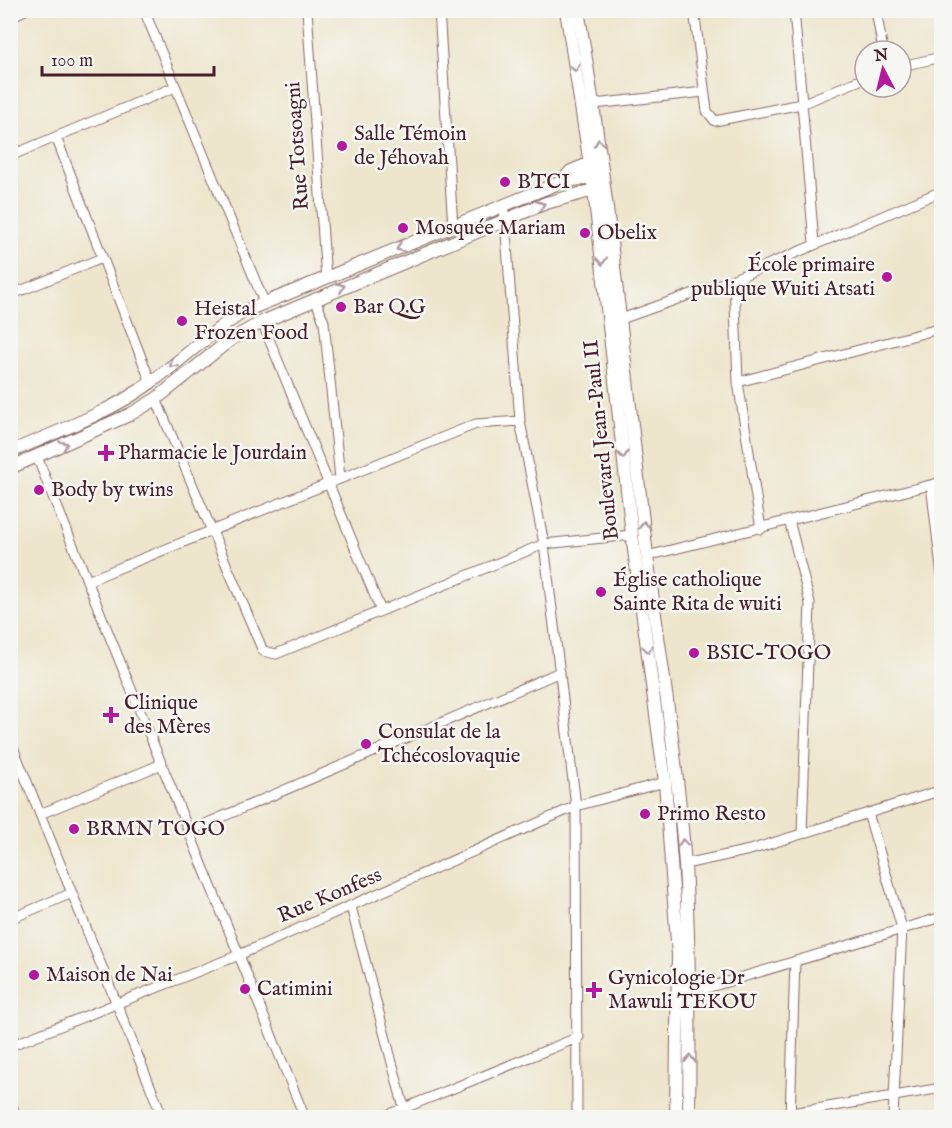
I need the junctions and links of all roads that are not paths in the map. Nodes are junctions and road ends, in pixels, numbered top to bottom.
1 (26, 10) edge
2 (144, 10) edge
3 (307, 10) edge
4 (439, 10) edge
5 (566, 10) edge
6 (578, 10) edge
7 (694, 10) edge
8 (794, 10) edge
9 (876, 10) edge
10 (10, 17) edge
11 (881, 39) edge
12 (942, 57) edge
13 (913, 63) edge
14 (853, 83) edge
15 (175, 87) junction
16 (704, 93) junction
17 (594, 104) junction
18 (801, 104) junction
19 (56, 137) junction
20 (10, 156) edge
21 (597, 176) junction
22 (942, 191) edge
23 (562, 197) junction
24 (596, 205) junction
25 (504, 206) junction
26 (506, 220) junction
27 (453, 227) junction
28 (814, 243) junction
29 (102, 258) junction
30 (326, 279) junction
31 (734, 279) junction
32 (10, 295) edge
33 (315, 298) junction
34 (264, 302) junction
35 (621, 319) junction
36 (262, 322) junction
37 (942, 328) edge
38 (738, 382) junction
39 (151, 383) junction
40 (156, 399) junction
41 (520, 421) junction
42 (10, 452) edge
43 (37, 457) junction
44 (10, 468) edge
45 (340, 478) junction
46 (329, 482) junction
47 (942, 482) edge
48 (931, 484) junction
49 (789, 520) junction
50 (212, 529) junction
51 (761, 529) junction
52 (632, 535) junction
53 (544, 544) junction
54 (647, 556) junction
55 (942, 576) edge
56 (87, 581) junction
57 (381, 612) junction
58 (560, 672) junction
59 (10, 740) edge
60 (162, 764) junction
61 (665, 782) junction
62 (942, 790) edge
63 (576, 806) junction
64 (868, 813) junction
65 (40, 814) junction
66 (189, 831) junction
67 (802, 833) junction
68 (685, 864) junction
69 (72, 893) junction
70 (351, 907) junction
71 (942, 917) edge
72 (10, 919) edge
73 (902, 928) junction
74 (239, 955) junction
75 (795, 961) junction
76 (690, 993) junction
77 (117, 1003) junction
78 (579, 1037) junction
79 (10, 1046) edge
80 (942, 1088) edge
81 (894, 1096) junction
82 (10, 1101) edge
83 (404, 1108) junction
84 (790, 1115) edge
85 (17, 1118) edge
86 (163, 1118) edge
87 (305, 1118) edge
88 (380, 1118) edge
89 (578, 1118) edge
90 (676, 1118) edge
91 (689, 1118) edge
92 (762, 1118) edge
93 (893, 1118) edge

1 - 10 street
2 - 15 street
3 - 30 street, Rue Totsoagni
4 - 27 street
5 -> 21 main road, Boulevard Jean-Paul II
6 - 17 main road, Boulevard Jean-Paul II
7 - 16 street
8 - 18 street
9 - 11 street
12 - 13 street
14 - 18 street
15 - 19 street
15 - 34 street
16 - 17 street
16 - 18 street
21 -> 17 main road, Boulevard Jean-Paul II
18 - 28 street
19 - 20 street
19 - 29 street
21 - 23 main road
21 - 24 main road, Boulevard Jean-Paul II
21 - 25 main road
21 - 35 main road, Boulevard Jean-Paul II
22 - 28 street
23 - 24 main road
26 -> 23 main road
24 -> 52 main road, Boulevard Jean-Paul II
25 - 26 street
25 - 27 main road
33 -> 26 main road
26 - 41 street
27 -> 30 main road
28 - 31 street
29 - 32 street
29 - 39 street
30 - 34 main road
31 - 35 street
31 - 38 street
33 - 36 main road
33 - 45 street
34 -> 39 main road
54 -> 35 main road, Boulevard Jean-Paul II
36 - 40 main road
36 - 46 street
37 - 38 street
38 - 51 street
39 - 42 main road
43 -> 40 main road
40 - 50 street
41 - 45 street
41 - 53 street
43 - 44 main road
43 - 56 street
45 - 46 street
46 - 50 street
46 - 57 street
47 - 48 street
48 - 49 street
48 - 55 street
49 - 51 street
49 - 67 street
50 - 56 street
50 - 57 street
51 - 54 street
52 - 53 street
52 -> 61 main road, Boulevard Jean-Paul II
53 - 57 street
53 - 58 street
68 -> 54 main road, Boulevard Jean-Paul II
56 - 60 street
58 - 63 street
58 - 66 street
59 - 65 street
60 - 65 street
60 - 66 street
61 - 63 street, Rue Konfess
61 - 90 main road, Boulevard Jean-Paul II
62 - 64 street
63 - 70 street, Rue Konfess
63 - 78 street
64 - 67 street
64 - 73 street
65 - 69 street
66 - 74 street
67 - 68 street
68 - 76 main road, Boulevard Jean-Paul II
69 - 72 street
69 - 77 street
70 - 74 street, Rue Konfess
70 - 83 street
71 - 73 street
73 - 75 street
73 - 81 street
74 - 77 street, Rue Konfess
74 - 87 street
75 - 76 street
75 - 84 street
91 -> 76 main road, Boulevard Jean-Paul II
77 - 79 street, Rue Konfess
77 - 86 street
78 - 83 street
78 - 89 street
80 - 81 street
81 - 84 street
81 - 93 street
82 - 85 street
83 - 88 street
84 - 92 street

